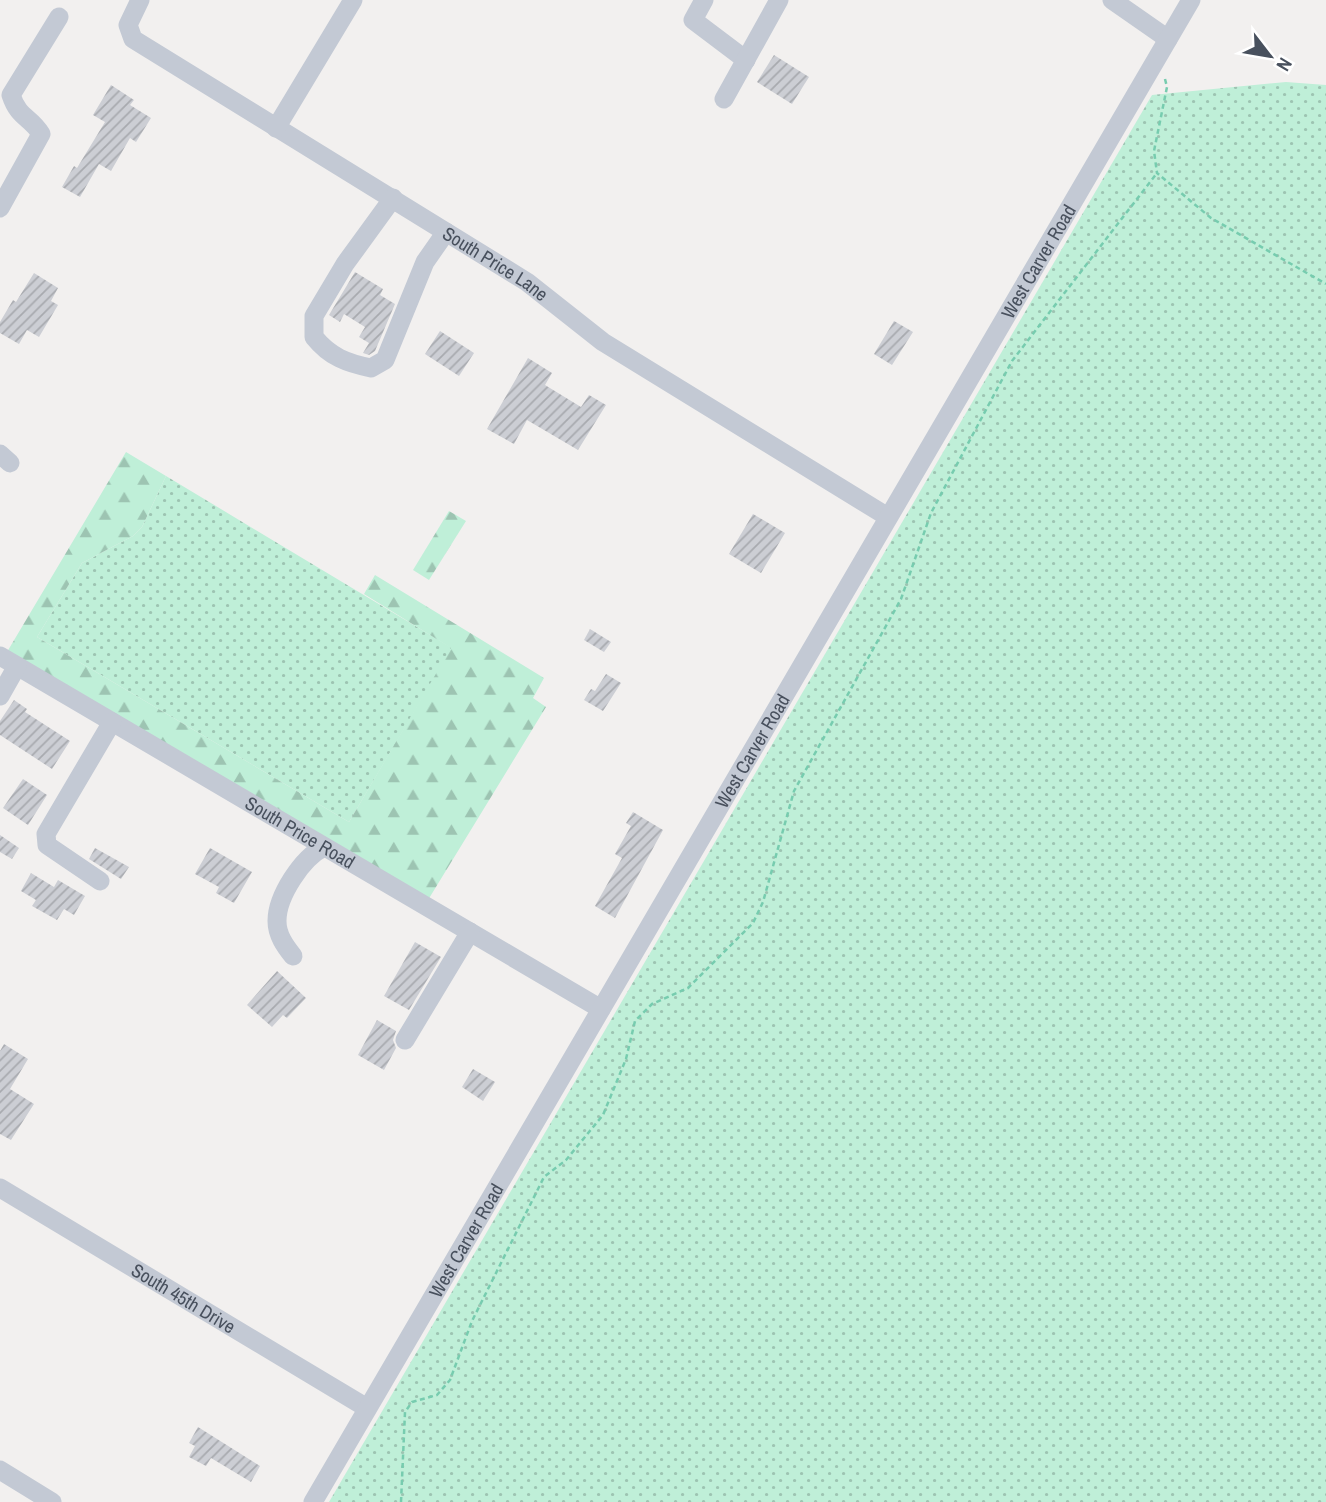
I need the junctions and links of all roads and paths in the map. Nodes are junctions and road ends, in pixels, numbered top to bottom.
1 (140, 0) edge
2 (353, 0) edge
3 (705, 0) edge
4 (1112, 0) edge
5 (1191, 0) edge
6 (774, 2) edge
7 (59, 17) dead end
8 (1168, 38) junction
9 (1158, 56) junction
10 (746, 60) junction
11 (724, 99) dead end
12 (276, 128) junction
13 (1157, 173) junction
14 (393, 198) junction
15 (0, 208) edge
16 (446, 233) junction
17 (1326, 284) edge
18 (878, 511) junction
19 (8, 661) edge
20 (0, 696) edge
21 (113, 722) junction
22 (324, 847) junction
23 (100, 881) dead end
24 (470, 932) junction
25 (293, 956) dead end
26 (601, 1009) junction
27 (405, 1040) dead end
28 (0, 1188) edge
29 (367, 1408) junction
30 (0, 1470) edge
31 (52, 1502) edge
32 (313, 1502) edge
33 (401, 1502) edge

1 - 12 street, South Price Lane
2 - 12 street
3 - 10 street
4 - 8 street
5 - 8 street, West Carver Road
6 - 10 street
7 - 15 street
8 - 9 street, West Carver Road
9 - 13 path
9 - 18 street, West Carver Road
10 - 11 street
12 - 14 street, South Price Lane
13 - 17 path
13 - 33 path
14 - 16 street, South Price Lane
14 - 16 street
16 - 18 street, South Price Lane
18 - 26 street, West Carver Road
19 - 20 street
19 - 21 street, South Price Road
21 - 22 street, South Price Road
21 - 23 street
22 - 24 street, South Price Road
22 - 25 street
24 - 26 street, South Price Road
24 - 27 street
26 - 29 street, West Carver Road
28 - 29 street, South 45th Drive
29 - 32 street, West Carver Road
30 - 31 street

